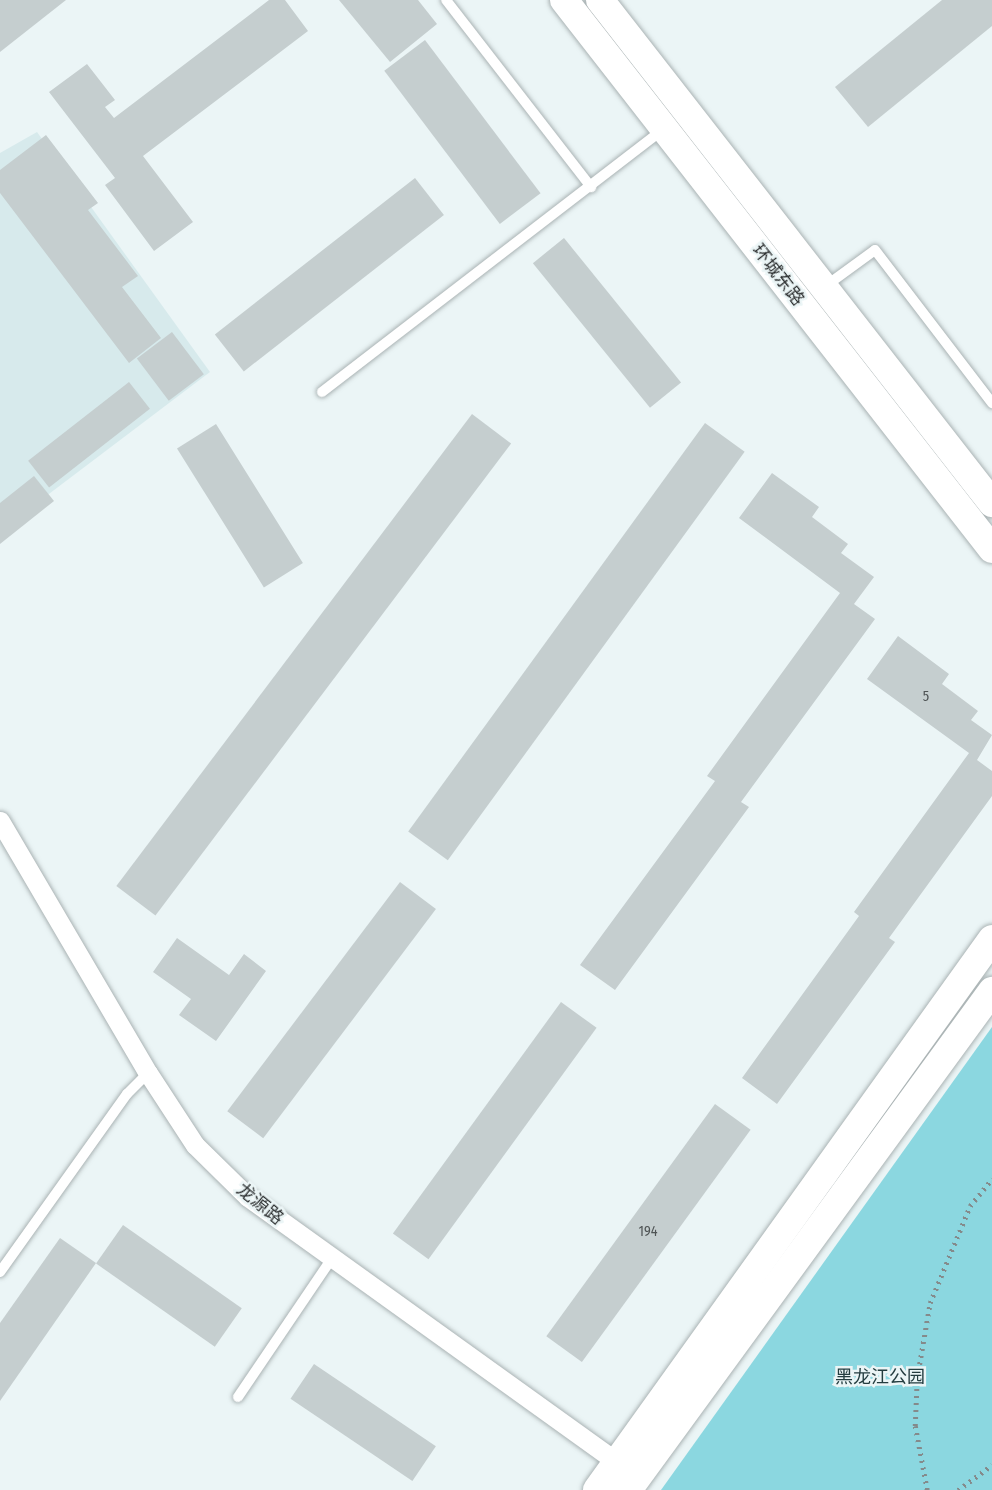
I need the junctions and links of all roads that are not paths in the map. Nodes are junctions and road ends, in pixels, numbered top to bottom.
1 (446, 0) edge
2 (564, 0) edge
3 (600, 0) edge
4 (664, 129) junction
5 (591, 187) junction
6 (823, 288) junction
7 (321, 392) dead end
8 (992, 403) edge
9 (992, 503) edge
10 (992, 550) edge
11 (0, 821) edge
12 (992, 939) edge
13 (992, 991) edge
14 (148, 1073) junction
15 (332, 1258) junction
16 (0, 1272) edge
17 (238, 1397) dead end
18 (628, 1476) edge
19 (597, 1490) edge

1 - 5 lane
2 - 4 street, 环城东路
3 - 6 street, 环城东路
4 - 5 lane
4 - 10 street, 环城东路
5 - 7 lane
6 - 8 lane
6 - 9 street, 环城东路
11 - 14 street, 龙源路
12 - 18 street
13 - 18 street
14 - 15 street, 龙源路
14 - 16 lane
15 - 17 lane
15 - 18 street, 龙源路
18 - 19 street

